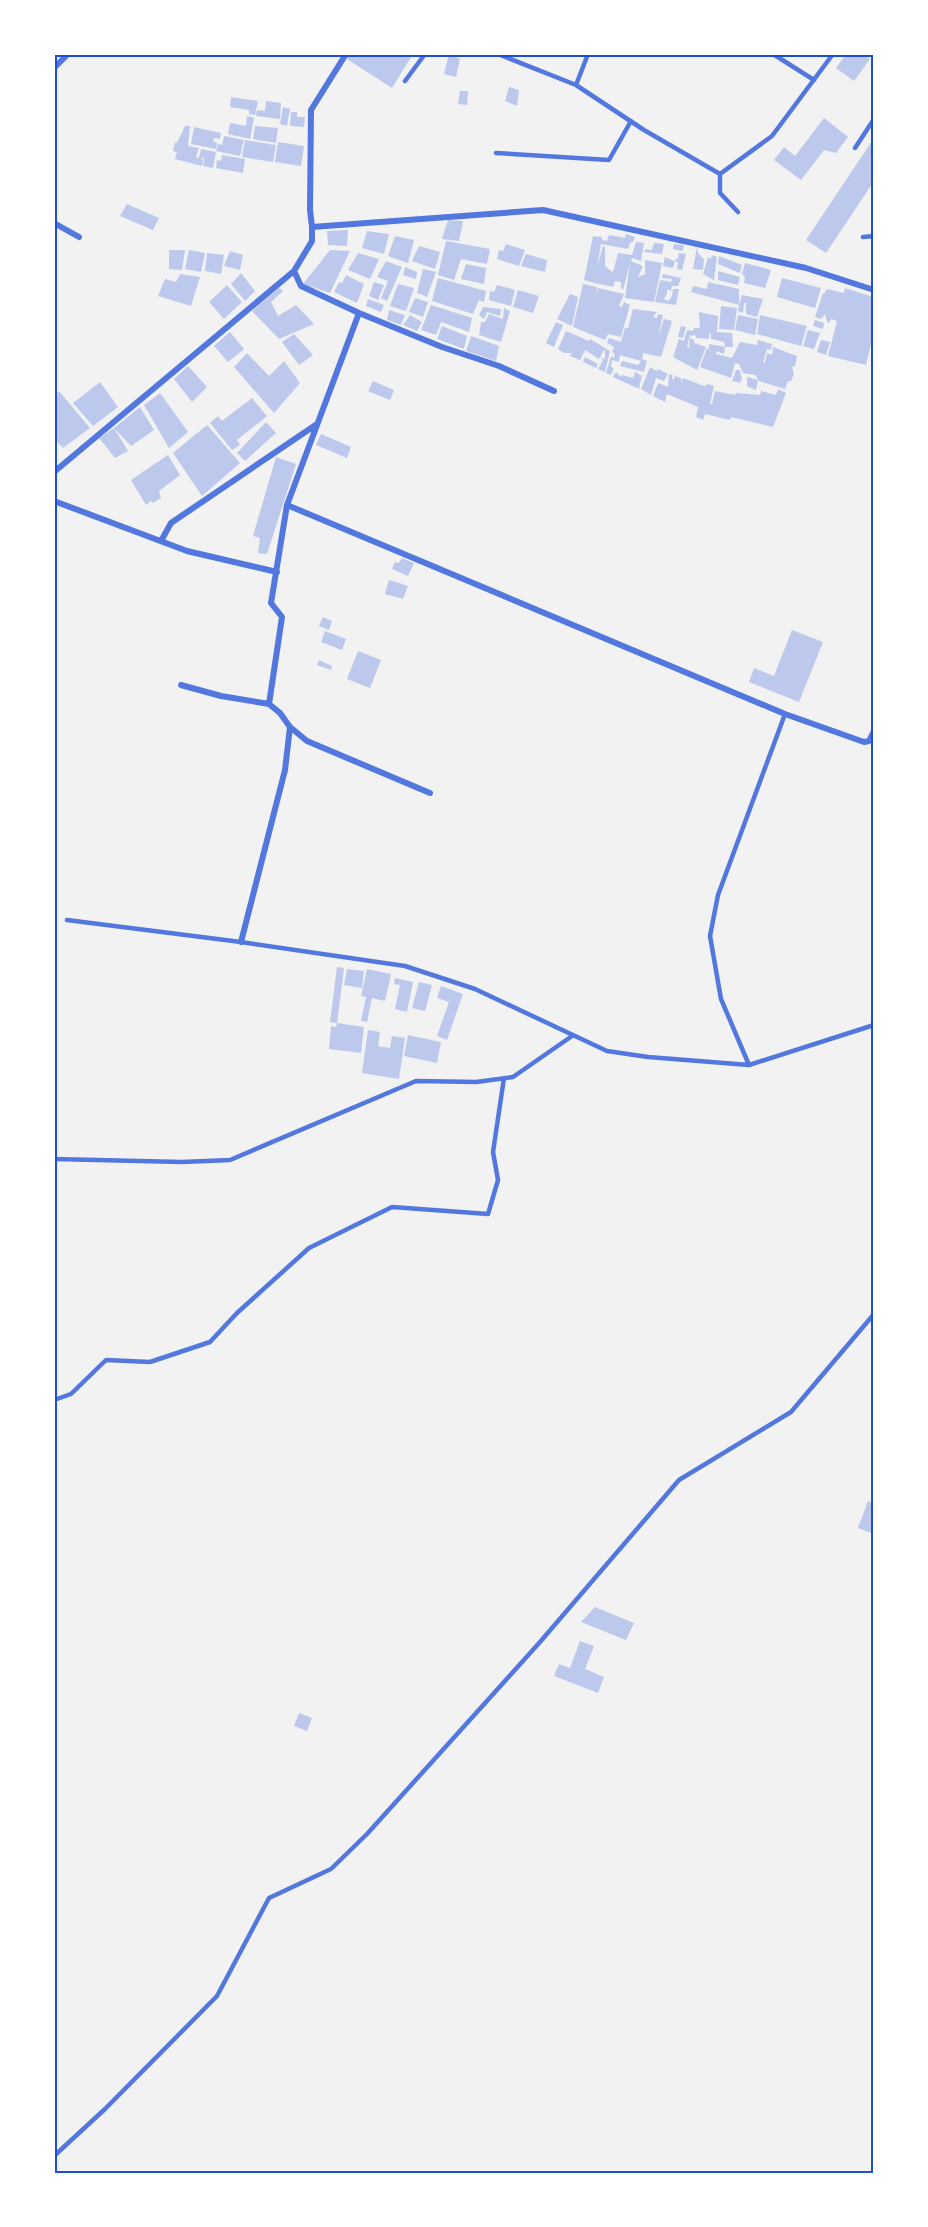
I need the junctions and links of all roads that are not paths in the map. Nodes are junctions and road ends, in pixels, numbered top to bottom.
1 (68, 54) edge
2 (346, 54) edge
3 (425, 54) edge
4 (498, 54) edge
5 (588, 54) edge
6 (773, 54) edge
7 (833, 54) edge
8 (54, 68) edge
9 (814, 80) junction
10 (405, 81) dead end
11 (576, 86) junction
12 (874, 118) edge
13 (631, 121) junction
14 (855, 148) dead end
15 (496, 153) dead end
16 (720, 174) junction
17 (738, 212) dead end
18 (54, 222) edge
19 (312, 227) junction
20 (874, 236) edge
21 (79, 237) dead end
22 (863, 237) dead end
23 (294, 271) junction
24 (874, 290) edge
25 (359, 313) junction
26 (554, 391) dead end
27 (318, 423) junction
28 (54, 472) edge
29 (54, 501) edge
30 (287, 505) junction
31 (161, 541) junction
32 (277, 573) junction
33 (181, 685) dead end
34 (269, 704) junction
35 (785, 714) junction
36 (290, 727) junction
37 (874, 731) edge
38 (430, 793) dead end
39 (67, 920) dead end
40 (241, 942) junction
41 (874, 1025) edge
42 (572, 1036) junction
43 (749, 1065) junction
44 (504, 1078) junction
45 (54, 1159) edge
46 (874, 1314) edge
47 (54, 1400) edge
48 (54, 2156) edge

1 - 8 street
2 - 19 street
3 - 10 lane
4 - 11 lane
5 - 11 lane
6 - 9 lane
7 - 9 lane
9 - 16 lane
11 - 13 lane
12 - 14 lane
13 - 15 lane
13 - 16 lane
16 - 17 lane
18 - 21 street
19 - 23 street
19 - 24 street
20 - 22 lane
23 - 25 street
23 - 28 street
25 - 26 street
25 - 27 street
27 - 30 street
27 - 31 street
29 - 31 street
30 - 32 street
30 - 35 street
31 - 32 street
32 - 34 street
33 - 34 street
34 - 36 street
35 - 37 street
35 - 43 lane
36 - 38 street
36 - 40 street
39 - 40 lane
40 - 42 lane
41 - 43 lane
42 - 43 lane
42 - 44 lane
44 - 45 lane
44 - 47 lane
46 - 48 lane

